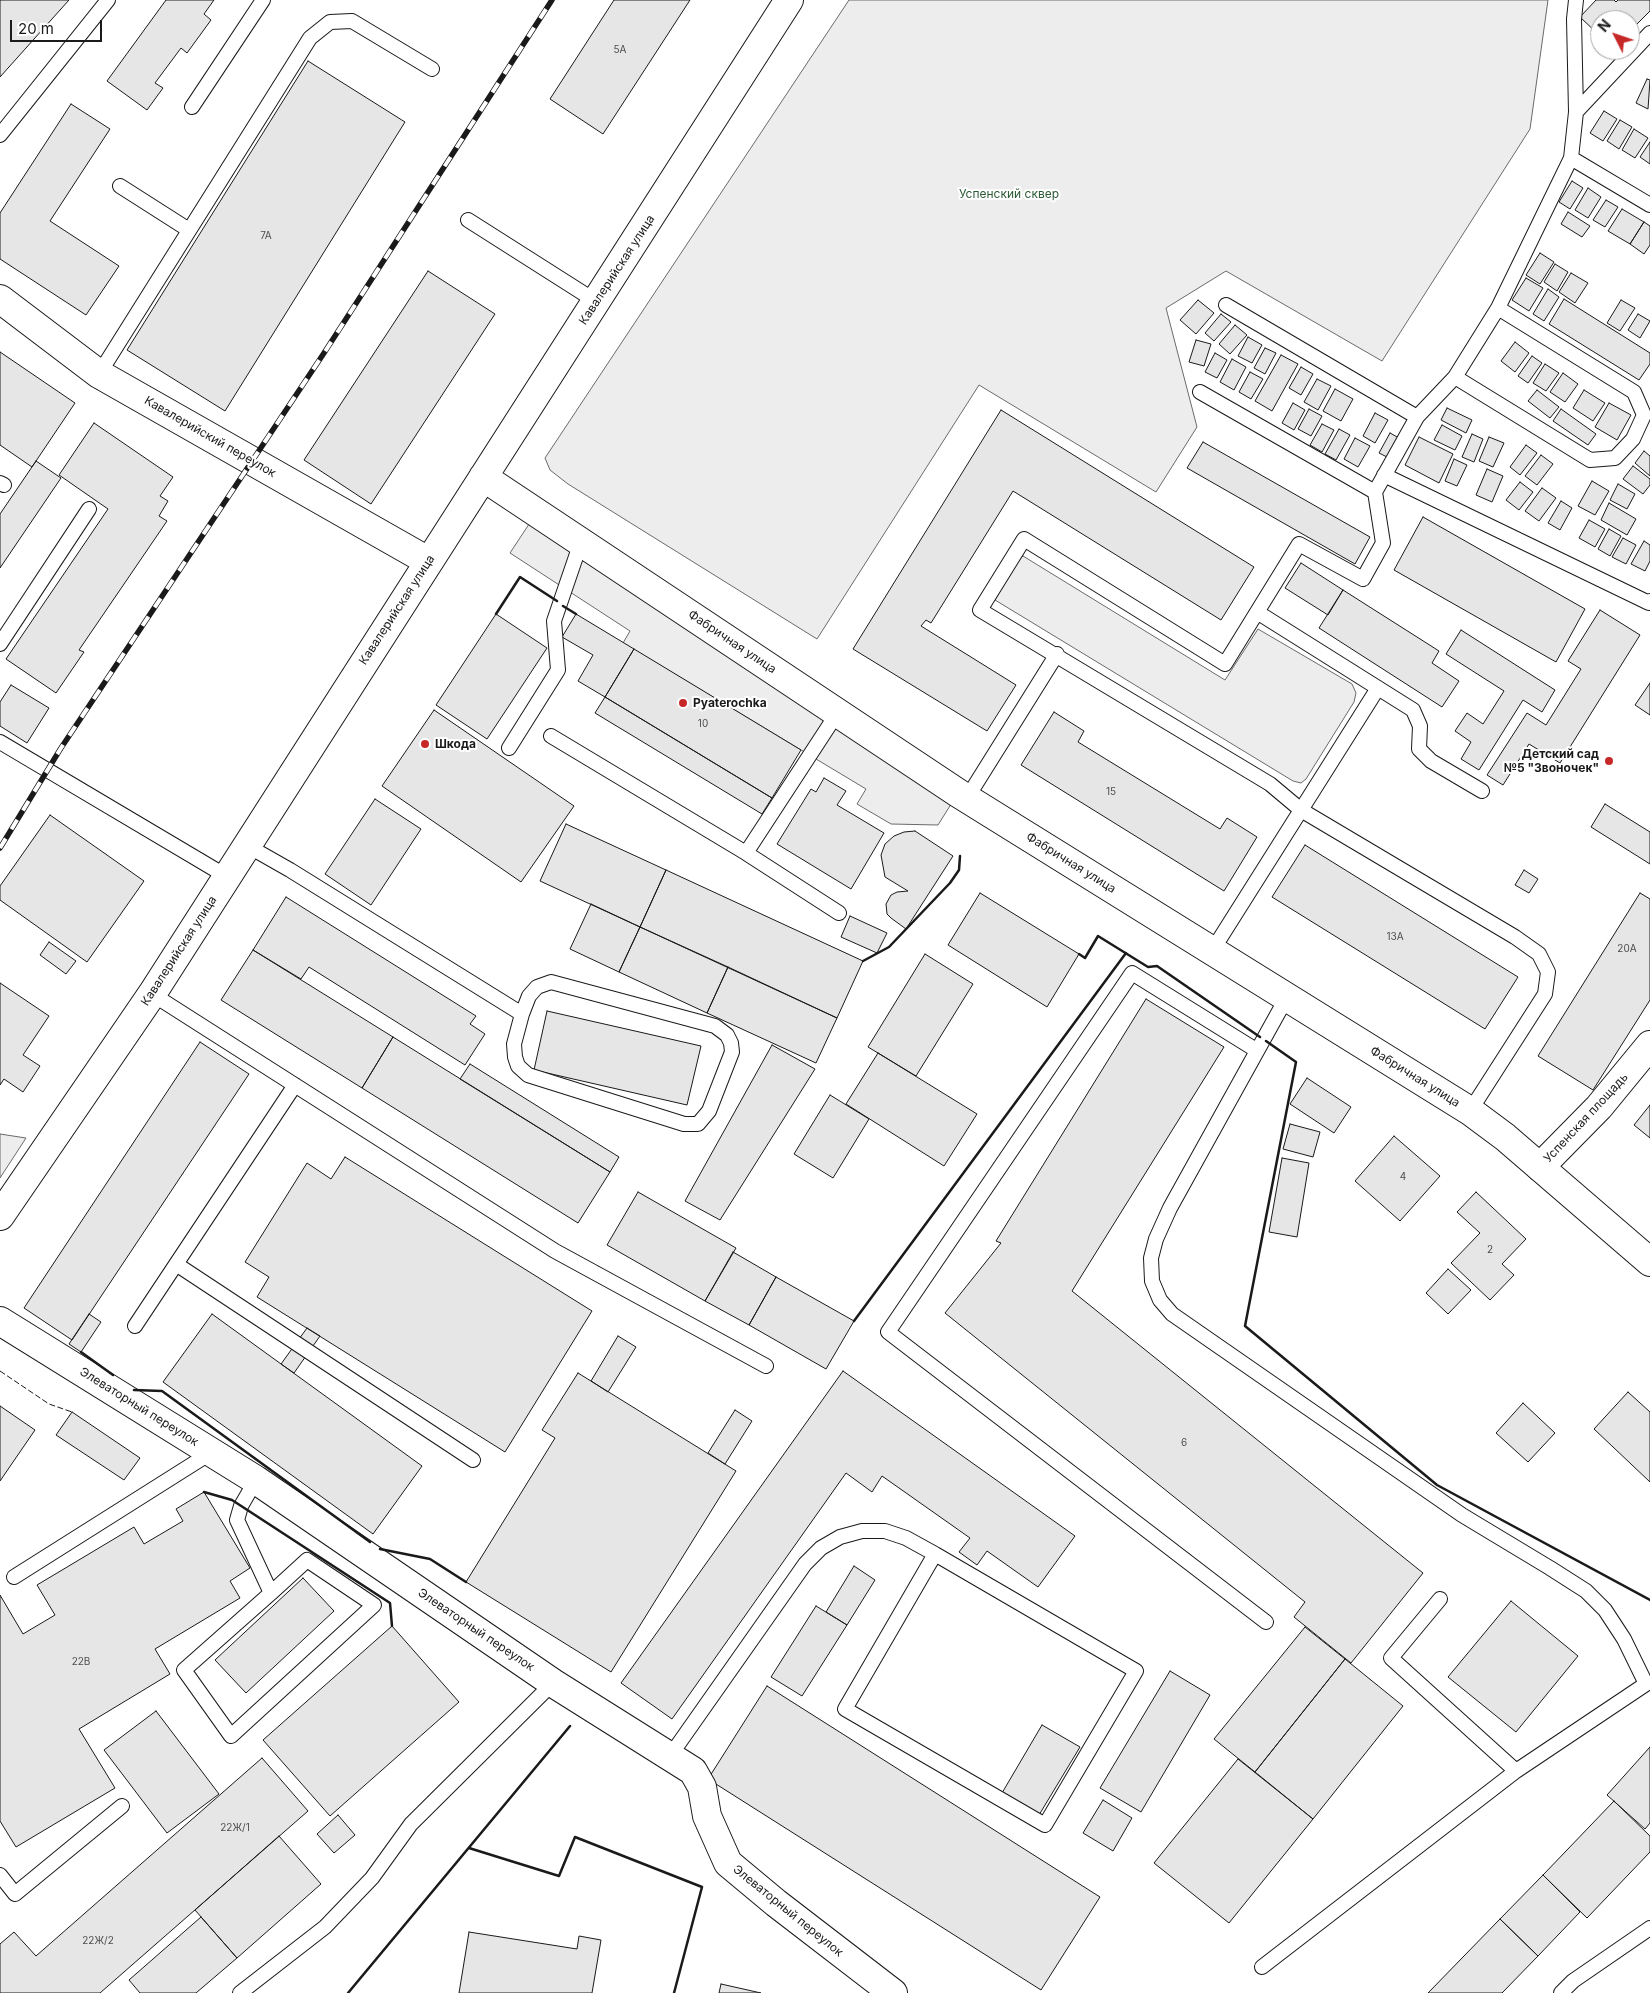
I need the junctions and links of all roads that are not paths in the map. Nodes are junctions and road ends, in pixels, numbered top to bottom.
1 (108, 0) edge
2 (263, 0) edge
3 (789, 0) edge
4 (1576, 0) edge
5 (1650, 33) edge
6 (432, 69) dead end
7 (192, 107) dead end
8 (1576, 112) junction
9 (0, 135) edge
10 (1571, 158) junction
11 (120, 186) dead end
12 (1650, 206) edge
13 (468, 220) dead end
14 (189, 230) junction
15 (0, 299) edge
16 (597, 302) junction
17 (1226, 305) dead end
18 (1498, 308) junction
19 (99, 374) junction
20 (1455, 377) junction
21 (1200, 392) dead end
22 (1417, 417) junction
23 (1384, 475) junction
24 (483, 477) junction
25 (1375, 492) junction
26 (89, 509) dead end
27 (581, 542) junction
28 (428, 561) junction
29 (1650, 601) edge
30 (1257, 612) junction
31 (0, 644) edge
32 (1057, 654) junction
33 (1378, 688) junction
34 (838, 712) junction
35 (551, 736) dead end
36 (0, 742) edge
37 (508, 748) dead end
38 (1482, 791) dead end
39 (967, 798) junction
40 (1301, 810) junction
41 (246, 845) junction
42 (746, 854) junction
43 (226, 876) junction
44 (839, 913) dead end
45 (1212, 951) junction
46 (152, 994) junction
47 (1287, 997) junction
48 (522, 1014) junction
49 (1650, 1045) edge
50 (1256, 1050) junction
51 (295, 1085) junction
52 (1470, 1111) junction
53 (1540, 1167) junction
54 (0, 1216) edge
55 (1650, 1262) edge
56 (176, 1264) junction
57 (0, 1321) edge
58 (135, 1326) dead end
59 (766, 1366) dead end
60 (212, 1452) junction
61 (473, 1460) dead end
62 (256, 1480) junction
63 (935, 1554) junction
64 (14, 1577) dead end
65 (271, 1593) junction
66 (1440, 1599) dead end
67 (1266, 1622) dead end
68 (1648, 1682) edge
69 (553, 1683) junction
70 (670, 1756) junction
71 (1516, 1771) junction
72 (122, 1806) dead end
73 (0, 1875) edge
74 (1650, 1928) edge
75 (1262, 1967) dead end
76 (240, 1993) edge
77 (893, 1993) edge
78 (1561, 1993) edge

1 - 9 lane
2 - 7 lane
3 - 16 street, Кавалерийская улица
4 - 8 lane
5 - 8 lane
6 - 14 lane
8 - 10 lane
10 - 12 lane
10 - 18 lane
11 - 14 lane
13 - 16 lane
14 - 19 lane
15 - 19 street, Кавалерийский переулок
16 - 24 street, Кавалерийская улица
17 - 22 lane
18 - 20 lane
18 - 20 lane
19 - 28 street, Кавалерийский переулок
20 - 22 lane
21 - 25 lane
22 - 23 lane
23 - 25 lane
23 - 29 lane
24 - 27 street, Фабричная улица
24 - 28 street, Кавалерийская улица
25 - 30 lane
26 - 31 lane
27 - 34 street, Фабричная улица
27 - 37 lane
28 - 41 street, Кавалерийская улица
30 - 32 lane
30 - 33 lane
32 - 39 lane
32 - 40 lane
33 - 38 lane
33 - 40 lane
34 - 39 street, Фабричная улица
34 - 42 lane
35 - 42 lane
36 - 43 lane
39 - 45 street, Фабричная улица
40 - 45 lane
40 - 52 lane
41 - 43 street, Кавалерийская улица
41 - 48 lane
42 - 44 lane
43 - 46 street, Кавалерийская улица
45 - 47 street, Фабричная улица
46 - 51 lane
46 - 54 street, Кавалерийская улица
47 - 50 lane
47 - 52 street, Фабричная улица
48 - 48 lane
49 - 53 street, Успенская площадь
50 - 67 lane
50 - 68 lane
51 - 56 lane
51 - 59 lane
52 - 53 street, Фабричная улица
53 - 55 street, Фабричная улица
56 - 58 lane
56 - 61 lane
57 - 60 street, Элеваторный переулок
60 - 62 street, Элеваторный переулок
60 - 64 lane
62 - 65 lane
62 - 69 street, Элеваторный переулок
63 - 63 lane
63 - 70 lane
65 - 65 lane
66 - 71 lane
68 - 71 lane
69 - 70 street, Элеваторный переулок
69 - 76 lane
70 - 77 street, Элеваторный переулок
71 - 75 lane
72 - 73 lane
74 - 78 lane

